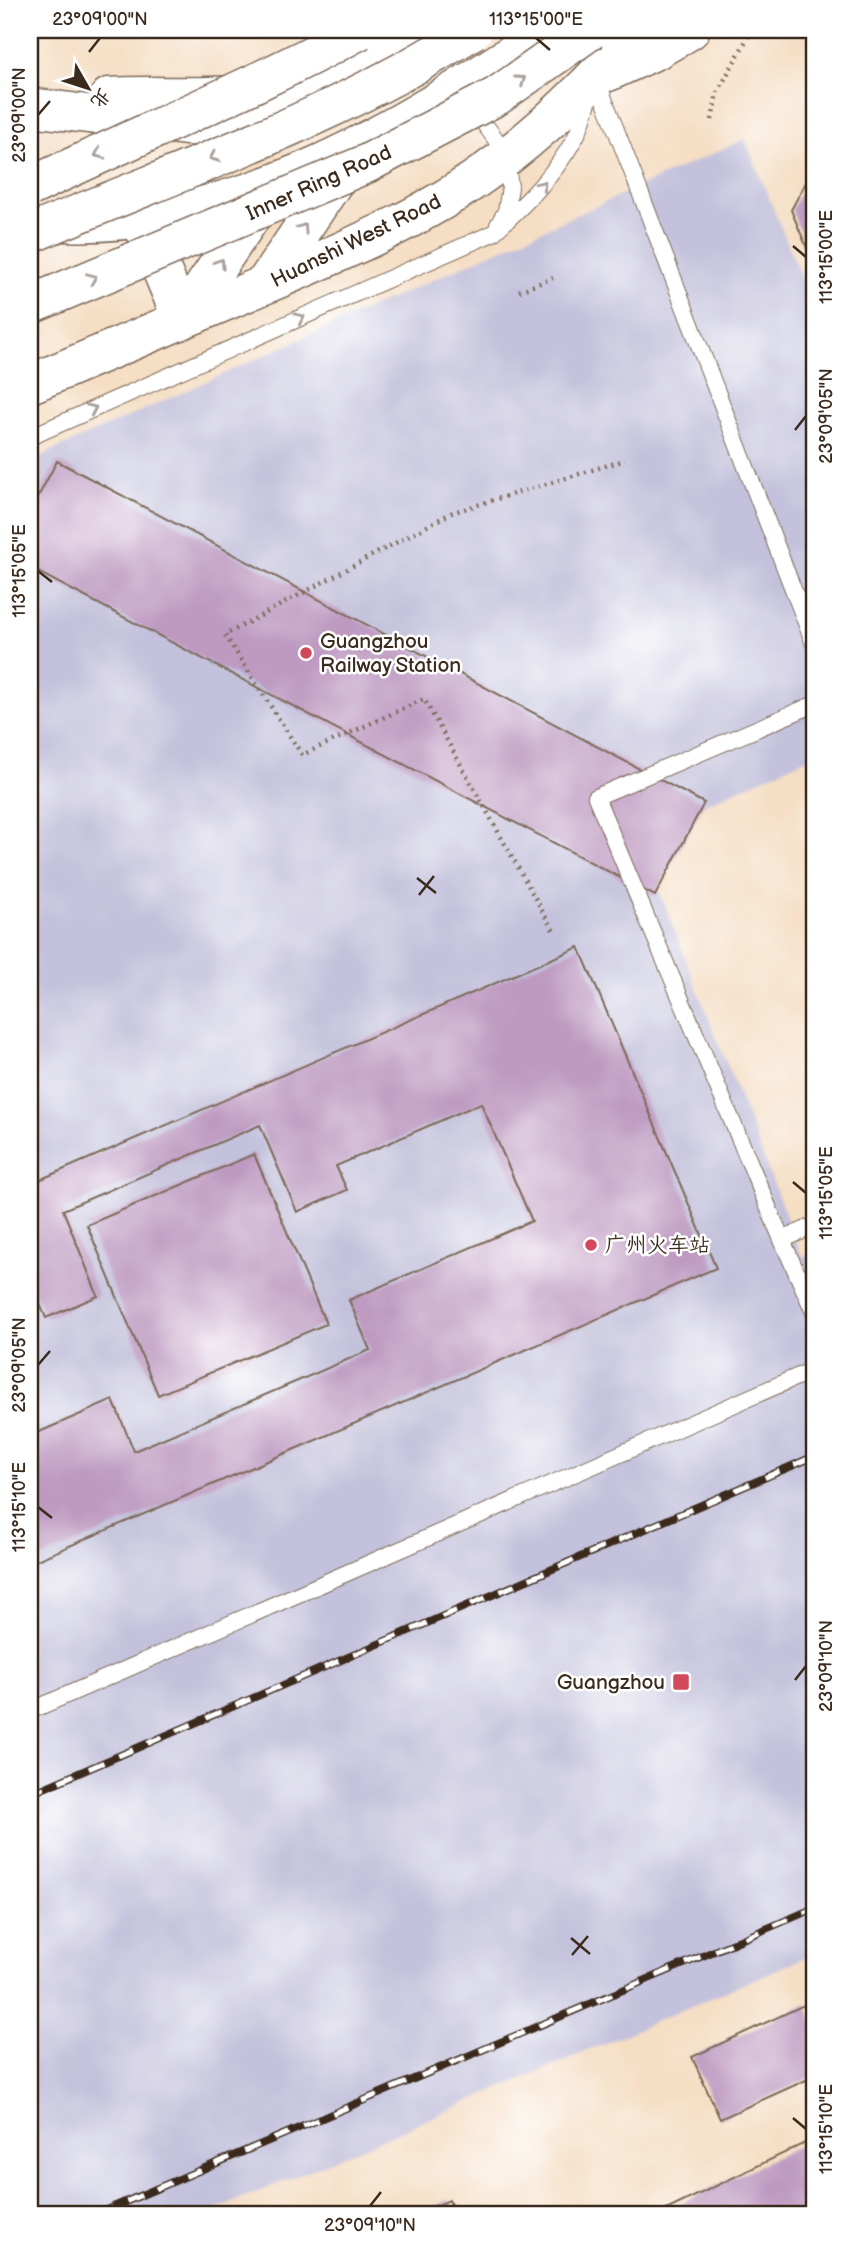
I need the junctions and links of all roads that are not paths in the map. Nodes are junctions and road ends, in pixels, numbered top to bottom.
1 (360, 30) edge
2 (473, 30) edge
3 (548, 30) edge
4 (591, 30) edge
5 (638, 30) edge
6 (690, 30) edge
7 (440, 54) edge
8 (596, 78) junction
9 (30, 105) edge
10 (358, 146) junction
11 (505, 157) junction
12 (275, 182) junction
13 (30, 187) edge
14 (140, 218) junction
15 (30, 220) edge
16 (493, 233) junction
17 (30, 234) edge
18 (265, 284) junction
19 (30, 304) edge
20 (182, 319) junction
21 (30, 384) edge
22 (30, 437) edge
23 (815, 646) edge
24 (815, 704) edge
25 (815, 1225) edge
26 (782, 1240) junction
27 (815, 1314) edge
28 (815, 1369) edge
29 (30, 1711) edge

1 -> 13 main road, bridge
2 -> 17 main road, bridge
3 - 7 main road
19 -> 4 main road, Inner Ring Road, bridge
5 - 8 main road, Huanshi West Road
6 - 8 main road
7 - 9 main road
7 - 10 main road
7 - 11 lane
8 - 11 main road, Huanshi West Road
16 -> 8 lane
8 - 23 lane
10 - 12 main road
18 -> 10 main road
11 - 16 lane
11 - 18 main road, Huanshi West Road
12 - 14 main road
20 -> 12 main road
14 - 15 main road
14 - 20 main road
22 -> 16 lane
18 - 20 main road, Huanshi West Road
20 - 21 main road, Huanshi West Road
24 - 26 lane
25 - 26 lane
26 - 27 lane
28 - 29 lane

